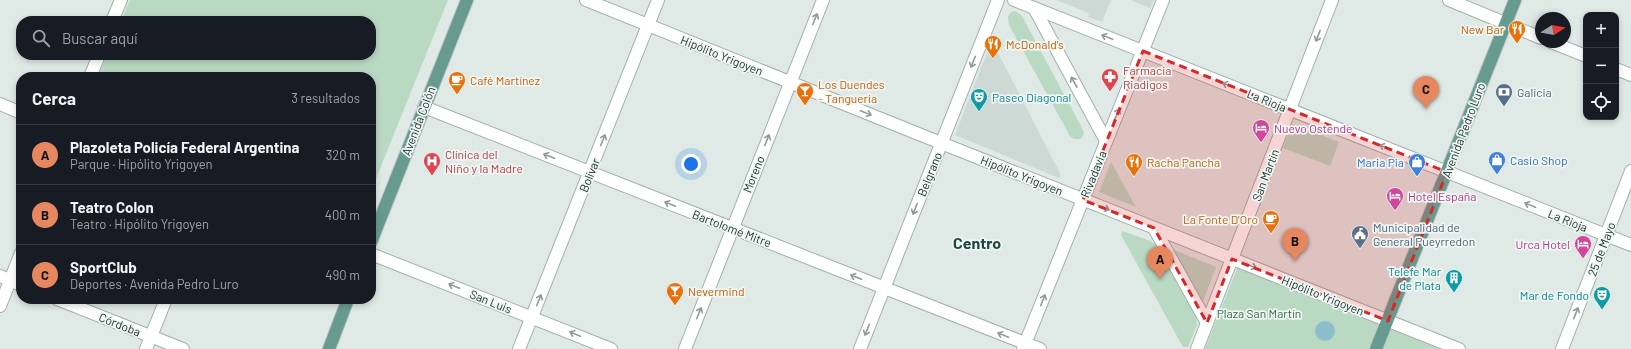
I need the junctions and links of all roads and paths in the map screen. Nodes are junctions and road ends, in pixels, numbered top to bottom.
1 (121, 0) edge
2 (467, 0) edge
3 (586, 0) edge
4 (658, 0) edge
5 (822, 0) edge
6 (998, 0) edge
7 (1014, 0) edge
8 (1163, 0) edge
9 (1332, 0) edge
10 (1449, 0) edge
11 (1514, 0) edge
12 (1034, 8) junction
13 (114, 16) edge
14 (1505, 23) junction
15 (648, 25) junction
16 (1535, 36) edge
17 (1566, 48) edge
18 (1143, 51) junction
19 (1583, 55) edge
20 (97, 60) edge
21 (1619, 70) edge
22 (92, 72) edge
23 (1631, 75) edge
24 (790, 82) junction
25 (0, 104) edge
26 (424, 107) junction
27 (1290, 110) junction
28 (16, 111) edge
29 (1106, 141) junction
30 (941, 143) junction
31 (590, 172) junction
32 (1447, 172) junction
33 (1631, 172) edge
34 (1083, 200) junction
35 (732, 228) junction
36 (1154, 228) junction
37 (376, 229) edge
38 (1606, 235) junction
39 (1631, 245) edge
40 (376, 256) edge
41 (1232, 259) junction
42 (16, 265) edge
43 (10, 280) edge
44 (884, 288) junction
45 (70, 304) edge
46 (164, 304) edge
47 (346, 304) edge
48 (0, 306) edge
49 (532, 317) junction
50 (1388, 321) junction
51 (1207, 322) junction
52 (151, 336) junction
53 (1024, 346) edge
54 (146, 349) edge
55 (183, 349) edge
56 (328, 349) edge
57 (519, 349) edge
58 (611, 349) edge
59 (684, 349) edge
60 (860, 349) edge
61 (1040, 349) edge
62 (1197, 349) edge
63 (1376, 349) edge
64 (1459, 349) edge
65 (1562, 349) edge

1 - 13 street
2 - 26 main road, Avenida Colón
3 - 15 street, Hipólito Yrigoyen
4 - 15 street, Bolívar
24 -> 5 street, Moreno
6 -> 30 street, Belgrano
7 - 12 street, La Rioja
8 - 18 street, Rivadavia
9 -> 27 street, San Martín
10 - 14 street
11 - 14 main road, Avenida Pedro Luro
18 -> 12 street, La Rioja
29 -> 12 street
14 - 16 street
14 - 32 main road, Avenida Pedro Luro
15 - 24 street, Hipólito Yrigoyen
31 -> 15 street, Bolívar
17 - 19 street
27 -> 18 street, La Rioja
29 -> 18 street, Rivadavia
20 - 22 street
21 - 23 street
24 -> 30 street, Hipólito Yrigoyen
35 -> 24 street, Moreno
25 - 28 street
31 -> 26 street, Bartolomé Mitre
26 - 37 main road, Avenida Colón
32 -> 27 street, La Rioja
27 - 41 street, San Martín
29 - 34 street, Rivadavia
30 - 34 street, Hipólito Yrigoyen
30 -> 44 street, Belgrano
35 -> 31 street, Bartolomé Mitre
49 -> 31 street, Bolívar
38 -> 32 street, La Rioja
32 - 50 main road, Avenida Pedro Luro
33 - 38 street, 25 de Mayo
34 -> 36 street, Hipólito Yrigoyen
53 -> 34 street, Rivadavia
44 -> 35 street, Bartolomé Mitre
59 -> 35 street, Moreno
36 - 41 street, Hipólito Yrigoyen
36 - 51 street
38 - 39 street, La Rioja
65 -> 38 street, 25 de Mayo
49 -> 40 street, San Luis
41 -> 50 street, Hipólito Yrigoyen
41 - 51 street, San Martín
42 - 43 street
43 - 48 street
53 -> 44 street, Bartolomé Mitre
44 -> 60 street, Belgrano
45 - 52 street, Córdoba
46 - 52 street
47 - 56 main road
49 - 57 street, Bolívar
58 -> 49 street, San Luis
50 - 63 main road, Avenida Pedro Luro
50 - 64 street, Hipólito Yrigoyen
51 - 62 street, San Martín
52 - 54 street
52 - 55 street, Córdoba
53 - 61 street, Bartolomé Mitre

